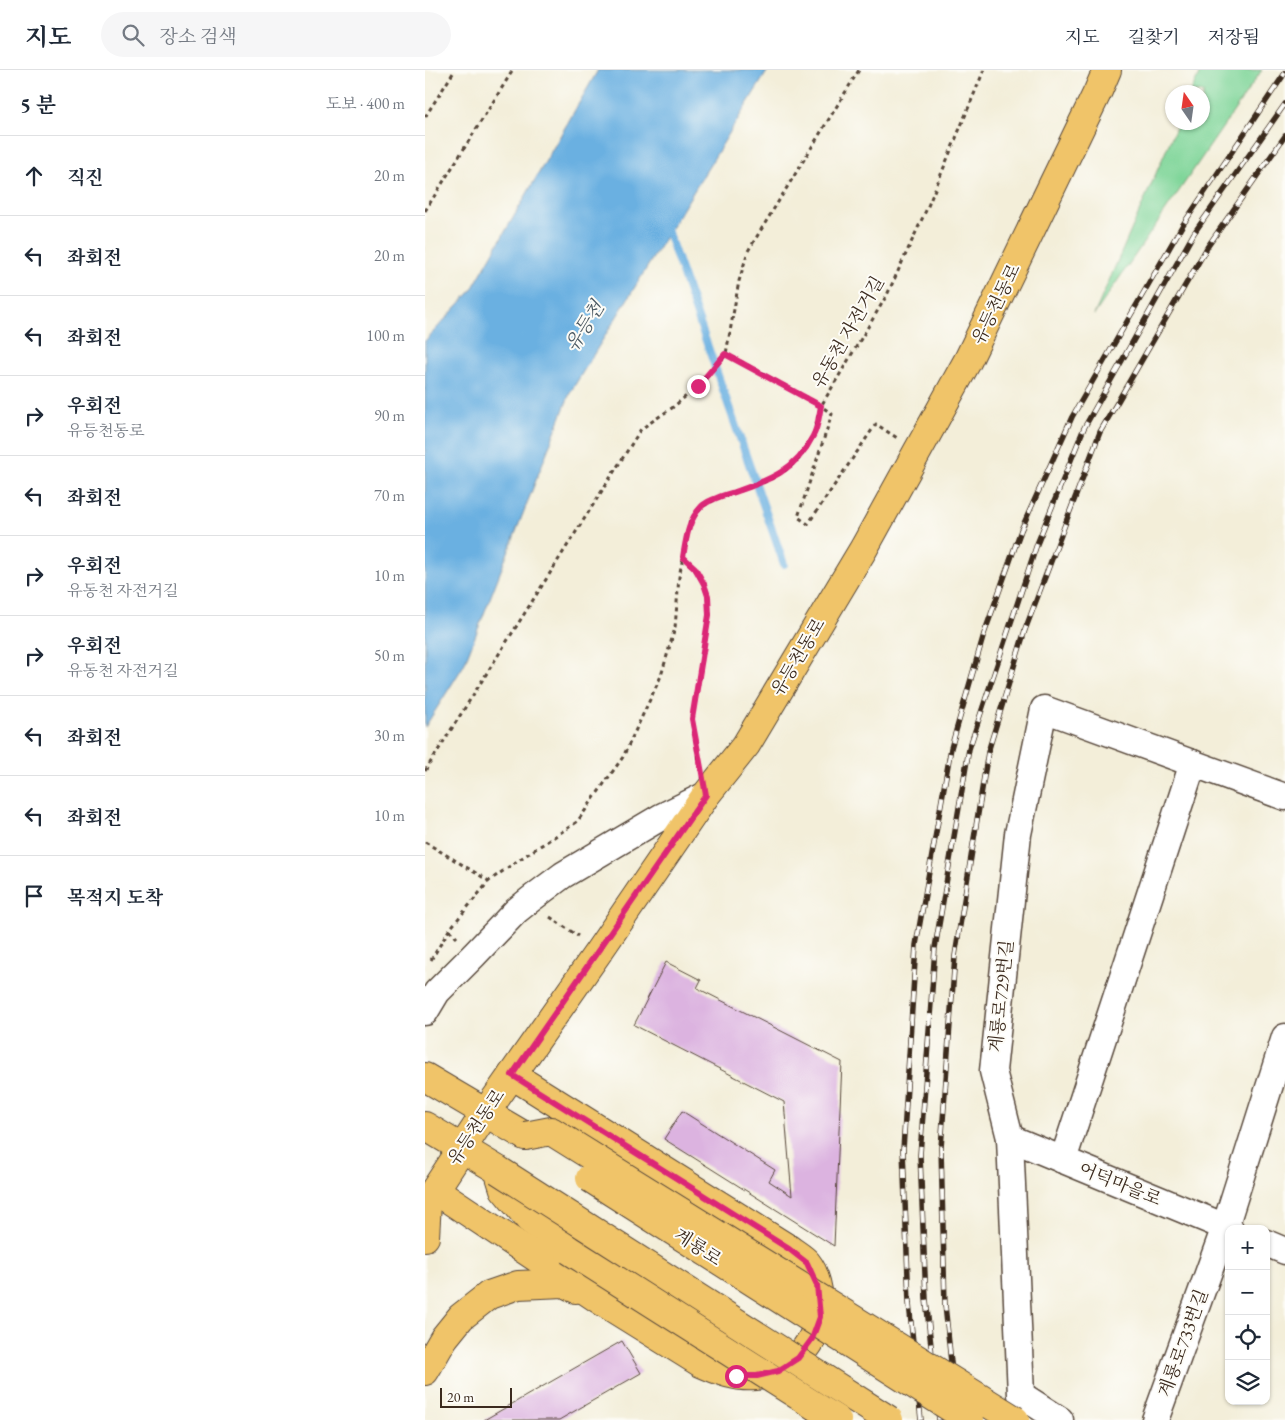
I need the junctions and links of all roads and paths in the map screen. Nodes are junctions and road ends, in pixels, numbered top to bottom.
1 (455, 70) edge
2 (513, 70) edge
3 (859, 70) edge
4 (984, 70) edge
5 (1107, 70) edge
6 (425, 117) edge
7 (425, 211) edge
8 (725, 354) junction
9 (821, 406) junction
10 (917, 452) junction
11 (683, 557) junction
12 (1193, 763) junction
13 (425, 771) edge
14 (706, 795) junction
15 (1285, 797) edge
16 (425, 842) edge
17 (489, 882) junction
18 (548, 916) dead end
19 (568, 929) dead end
20 (430, 962) dead end
21 (425, 1012) edge
22 (1285, 1037) edge
23 (512, 1075) junction
24 (425, 1077) edge
25 (486, 1112) junction
26 (425, 1126) edge
27 (525, 1136) junction
28 (1010, 1138) junction
29 (461, 1149) junction
30 (1063, 1160) junction
31 (498, 1170) junction
32 (429, 1199) edge
33 (1229, 1225) edge
34 (1225, 1227) edge
35 (1225, 1236) edge
36 (425, 1237) edge
37 (1270, 1245) edge
38 (1285, 1251) edge
39 (603, 1302) junction
40 (798, 1358) junction
41 (425, 1371) edge
42 (838, 1420) edge
43 (889, 1420) edge
44 (969, 1420) edge
45 (1015, 1420) edge
46 (1060, 1420) edge
47 (1155, 1420) edge

1 - 6 path
2 - 7 path
3 - 8 path
4 - 9 path, 유동천 자전거길
5 - 10 main road, 유등천동로
8 - 9 path
8 - 13 path
9 - 10 path
9 - 11 path, 유동천 자전거길
10 - 14 main road, 유등천동로
11 - 14 path
11 - 17 path, 유동천 자전거길
12 - 15 street, 계룡로729번길
12 - 28 street, 계룡로729번길
12 - 30 street
14 - 21 street
14 - 23 main road, 유등천동로
16 - 17 path
17 - 20 path, 유동천 자전거길
18 - 19 path
22 - 33 street, 계룡로733번길
23 - 25 main road, 유등천동로
23 - 40 main road
24 - 25 main road, 계룡로
25 - 27 main road, 계룡로
25 - 29 main road, 유등천동로
26 - 29 main road
27 - 44 main road, 계룡로, bridge
27 - 45 main road, bridge
28 - 30 street, 어덕마을로
28 - 46 street, 계룡로729번길
29 - 31 main road
29 - 32 main road, 유등천동로
30 - 34 street, 어덕마을로
31 - 42 main road, bridge
31 - 43 main road, bridge
32 - 36 main road
32 - 39 main road
35 - 47 street, 계룡로733번길
37 - 38 street
39 - 40 main road
39 - 41 main road
40 - 42 street

